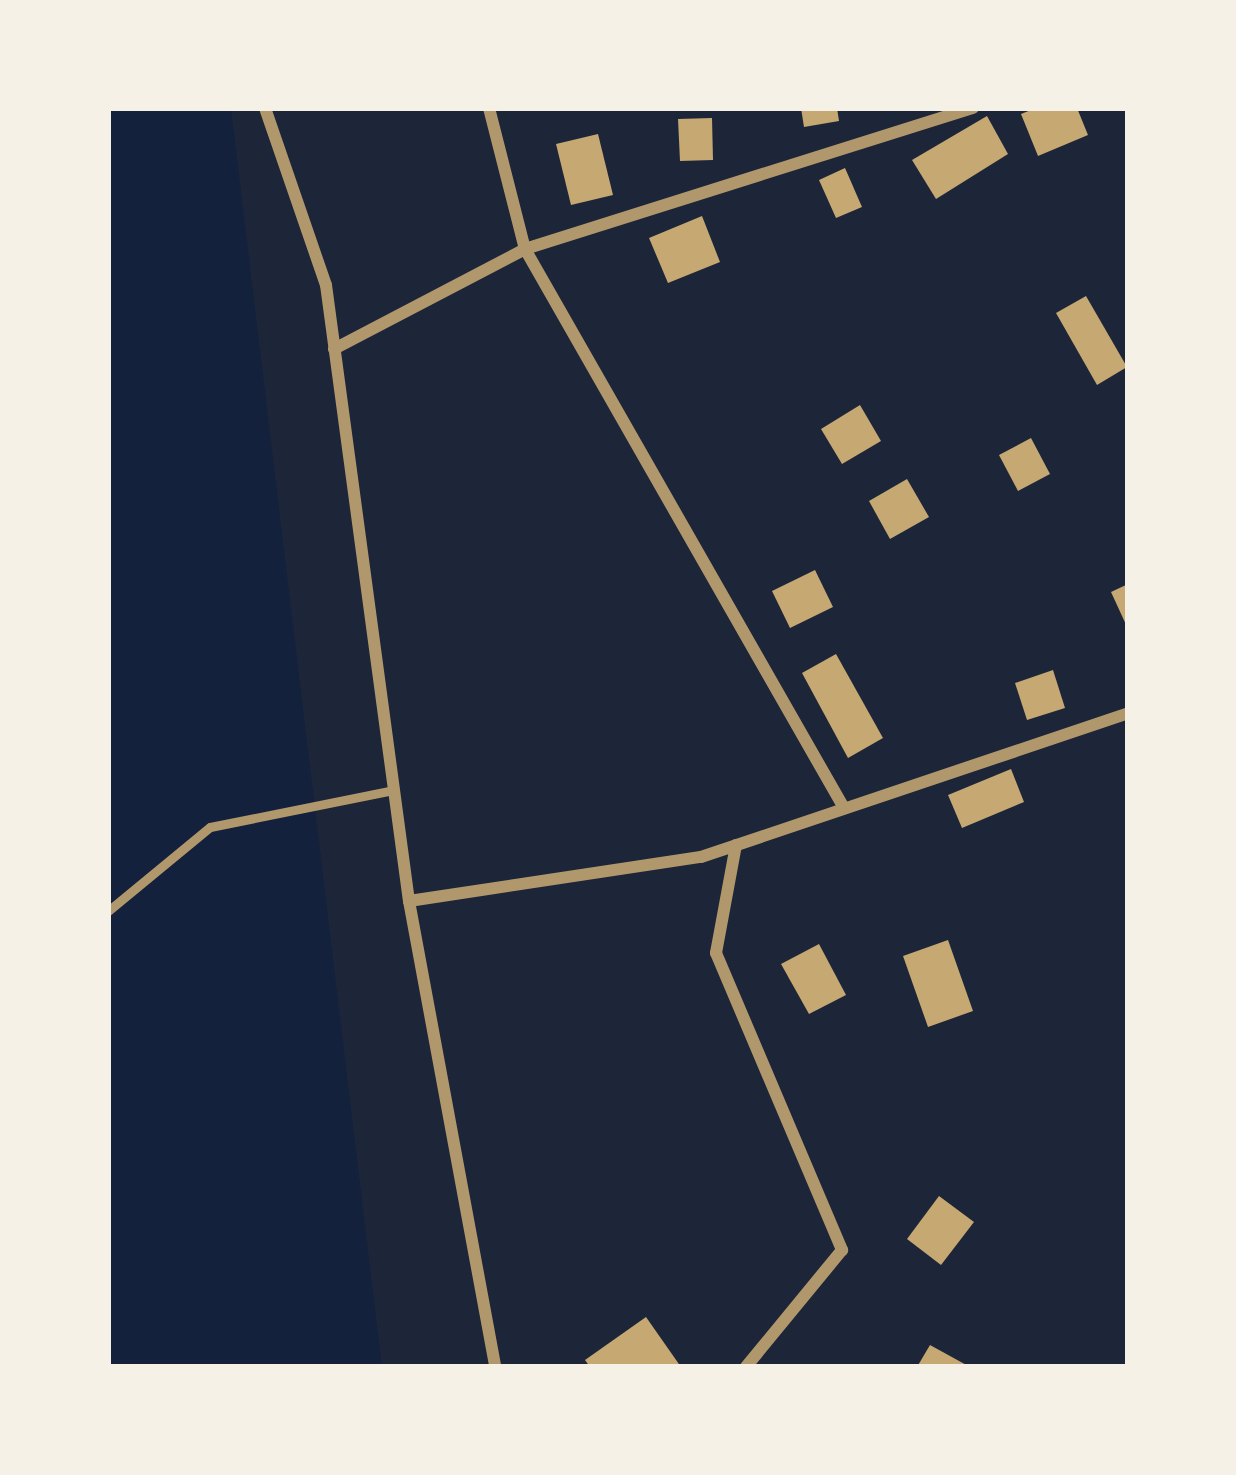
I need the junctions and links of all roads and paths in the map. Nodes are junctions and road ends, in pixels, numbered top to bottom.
1 (265, 108) edge
2 (489, 108) edge
3 (973, 108) edge
4 (525, 249) junction
5 (334, 349) junction
6 (1128, 712) edge
7 (394, 790) junction
8 (844, 808) junction
9 (736, 845) junction
10 (409, 901) junction
11 (108, 911) edge
12 (495, 1367) edge
13 (746, 1367) edge

1 - 5 street
2 - 4 street
3 - 4 street
4 - 5 street
4 - 8 street
5 - 7 street
6 - 8 street
7 - 10 street
7 - 11 lane
8 - 9 street
9 - 10 street
9 - 13 street
10 - 12 street

